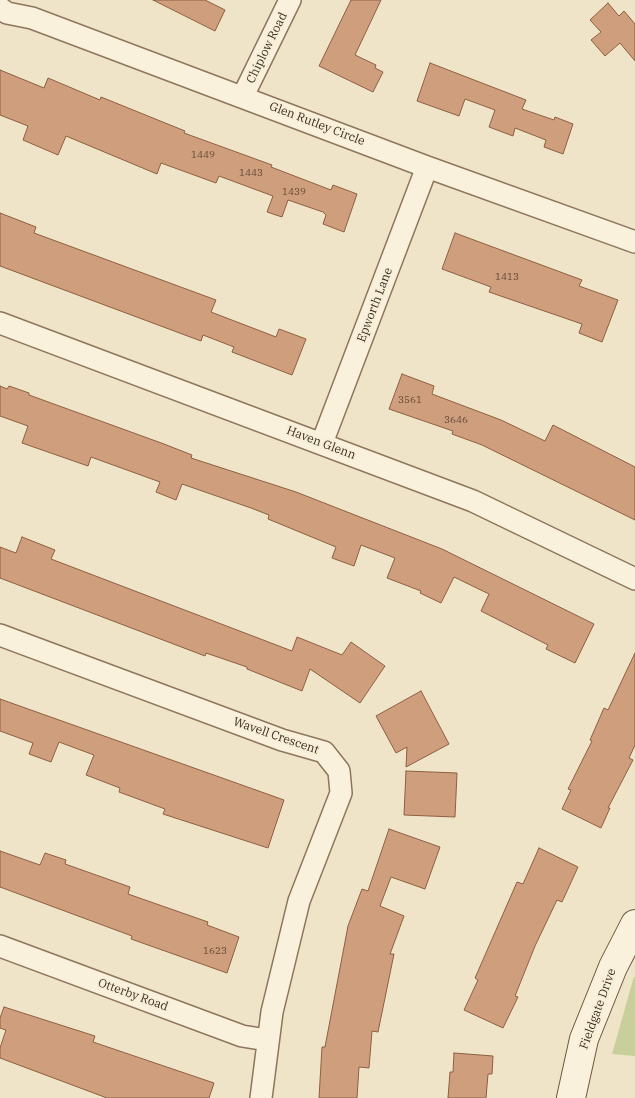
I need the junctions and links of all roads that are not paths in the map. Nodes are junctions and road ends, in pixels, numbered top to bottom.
1 (290, 0) edge
2 (0, 8) edge
3 (244, 96) junction
4 (427, 167) junction
5 (635, 242) edge
6 (0, 323) edge
7 (322, 443) junction
8 (635, 579) edge
9 (0, 634) edge
10 (635, 924) edge
11 (0, 946) edge
12 (267, 1040) junction
13 (261, 1098) edge
14 (571, 1098) edge

1 - 3 street, Chiplow Road
2 - 3 street, Glen Rutley Circle
3 - 4 street, Glen Rutley Circle
4 - 5 street, Glen Rutley Circle
4 - 7 street, Epworth Lane
6 - 7 street, Haven Glenn
7 - 8 street, Haven Glenn
9 - 12 street, Wavell Crescent
10 - 14 street, Fieldgate Drive
11 - 12 street, Otterby Road
12 - 13 street, Wavell Crescent

